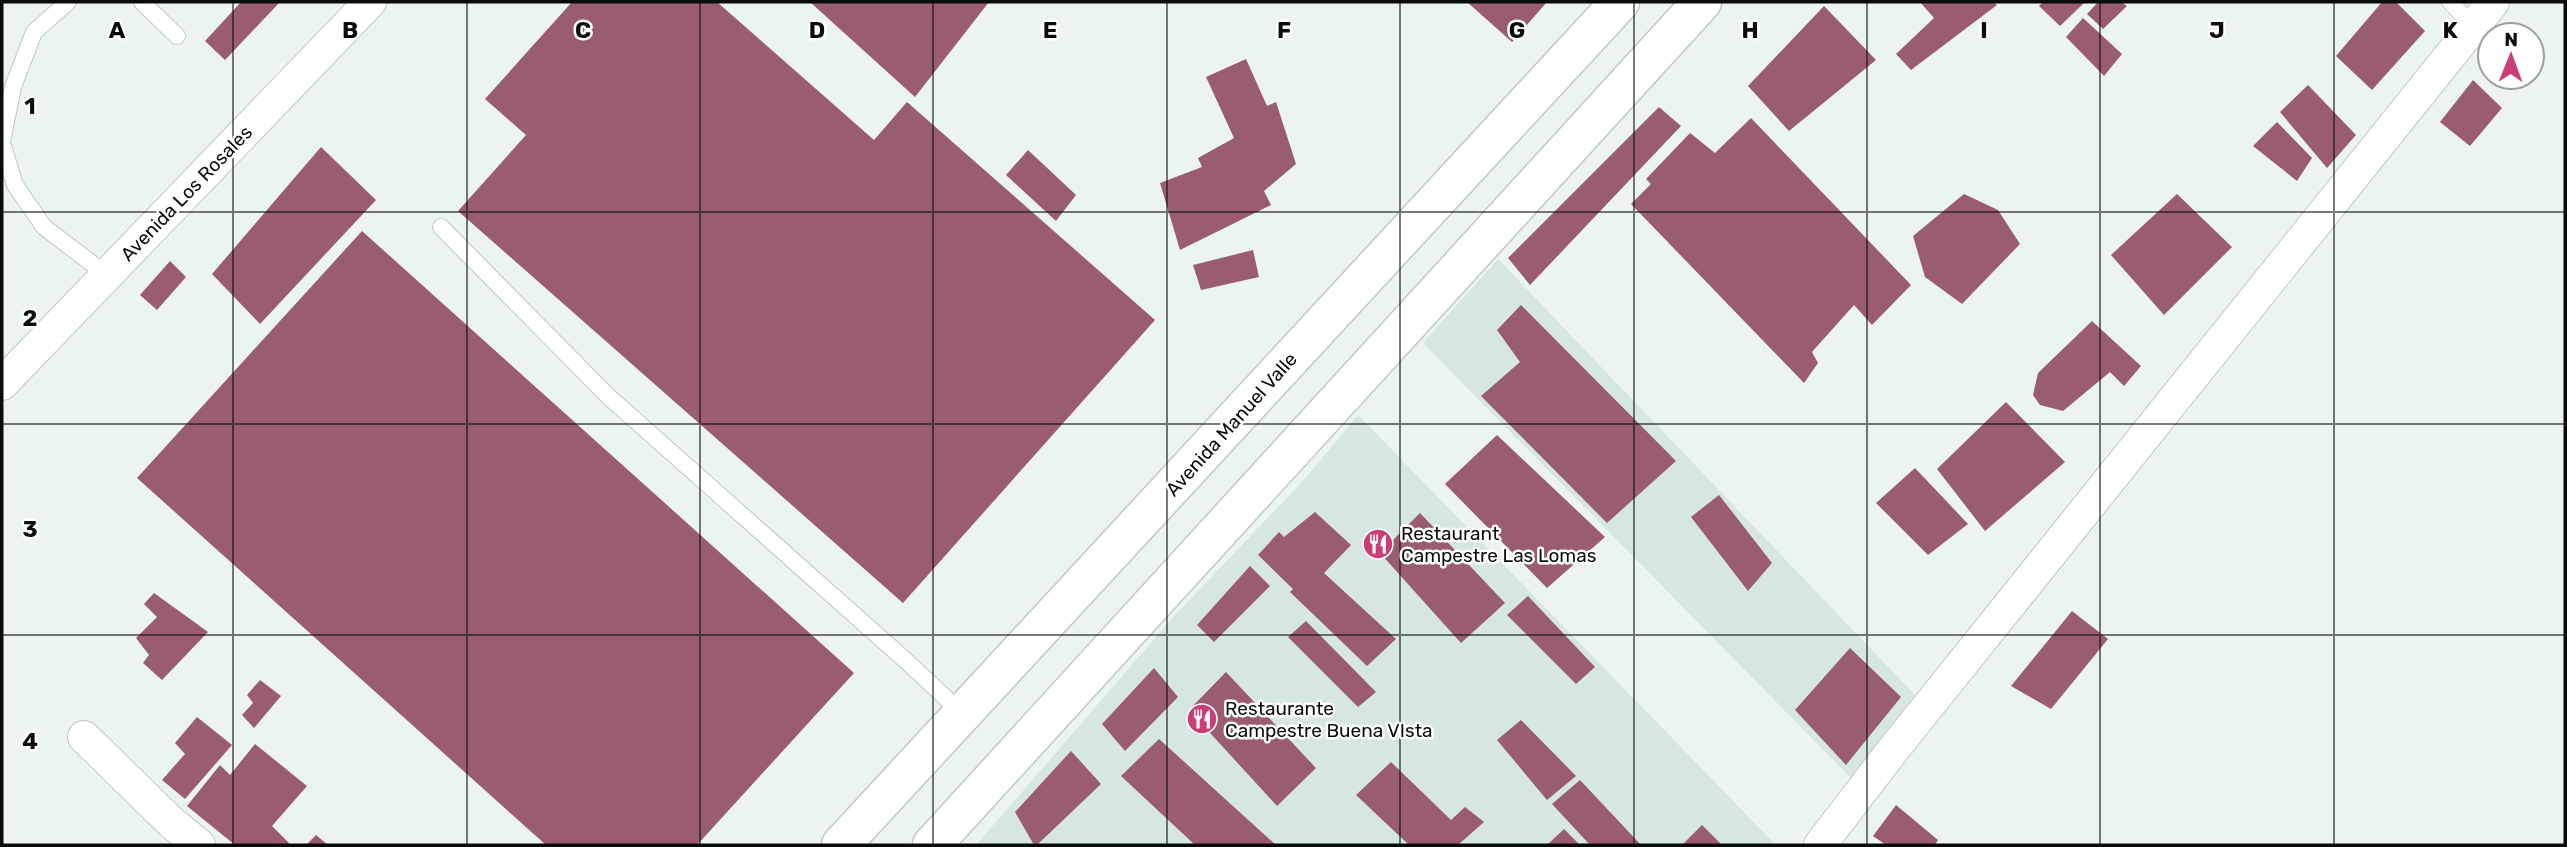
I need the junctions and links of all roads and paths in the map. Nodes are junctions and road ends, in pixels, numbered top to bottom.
1 (68, 2) edge
2 (142, 2) edge
3 (370, 2) edge
4 (1620, 2) edge
5 (1702, 2) edge
6 (2451, 2) edge
7 (2493, 2) edge
8 (2474, 26) junction
9 (177, 36) dead end
10 (2, 142) edge
11 (441, 227) dead end
12 (107, 275) junction
13 (2, 384) edge
14 (962, 714) junction
15 (84, 737) dead end
16 (199, 845) edge
17 (841, 845) edge
18 (933, 845) edge
19 (1820, 845) edge

1 - 10 lane
2 - 9 lane
3 - 12 street, Avenida Los Rosales
4 - 14 main road, Avenida Manuel Valle
5 - 18 main road
6 - 8 lane
7 - 8 street
8 - 19 street
10 - 12 lane
11 - 14 lane
12 - 13 street, Avenida Los Rosales
14 - 17 main road, Avenida Manuel Valle
15 - 16 street

